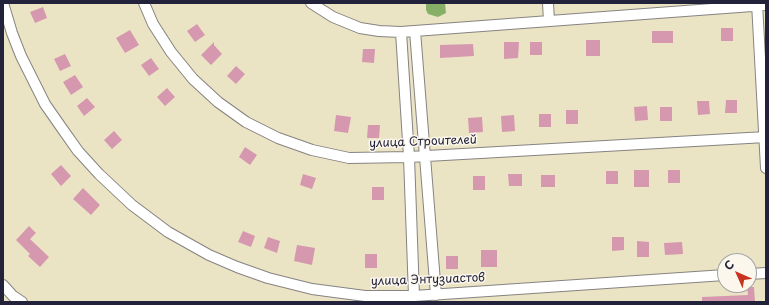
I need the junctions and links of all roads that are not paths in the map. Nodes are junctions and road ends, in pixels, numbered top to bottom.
1 (3, 3) edge
2 (144, 3) edge
3 (311, 3) edge
4 (548, 3) edge
5 (760, 4) edge
6 (549, 21) junction
7 (415, 31) junction
8 (401, 32) junction
9 (765, 137) edge
10 (424, 156) junction
11 (409, 157) junction
12 (766, 168) edge
13 (717, 276) edge
14 (3, 285) edge
15 (436, 295) junction
16 (414, 296) junction
17 (22, 302) edge

1 - 16 street, улица Энтузиастов
2 - 11 street, улица Строителей
3 - 8 street
4 - 6 street
5 - 6 street
5 - 9 street
6 - 7 street
7 - 8 street
7 - 10 street
8 - 11 street
9 - 10 street, улица Строителей
9 - 12 street
10 - 11 street, улица Строителей
10 - 15 street
11 - 16 street
13 - 15 street, улица Энтузиастов
14 - 17 street
15 - 16 street, улица Энтузиастов

